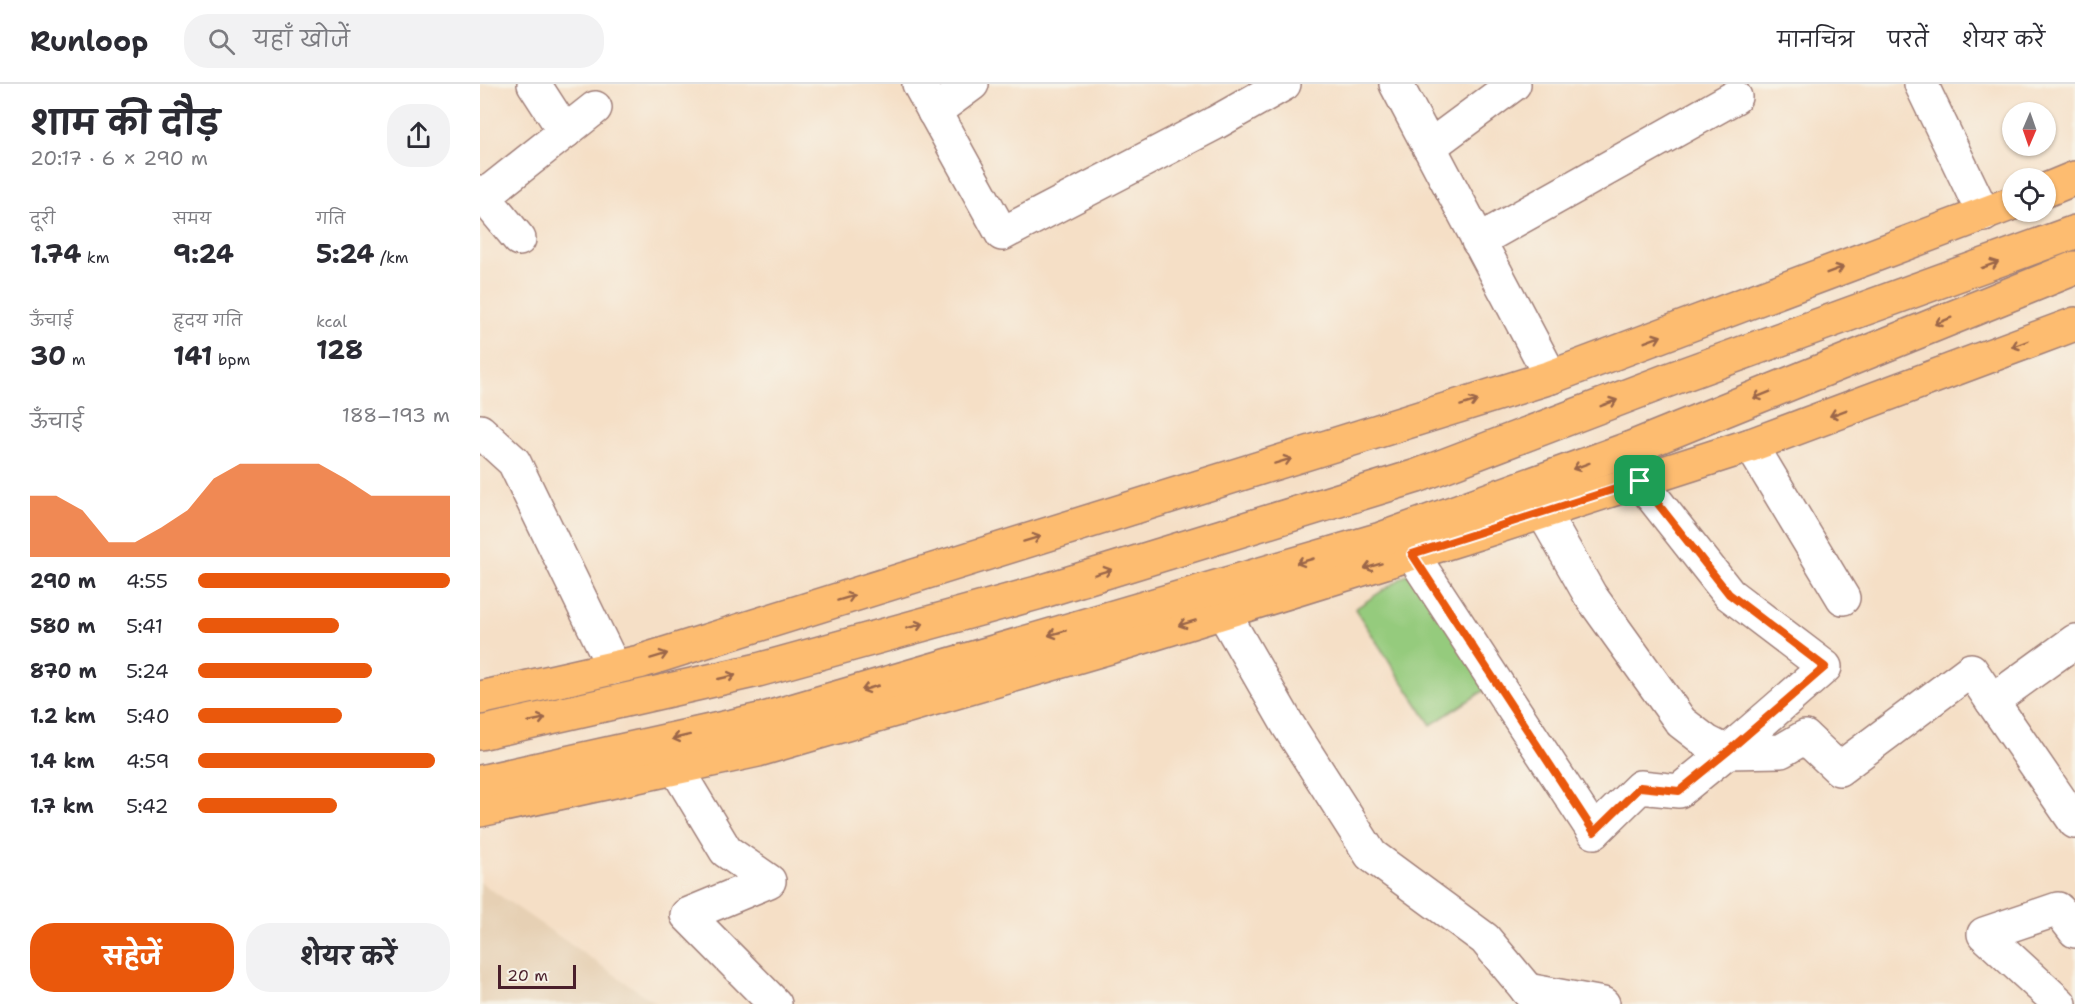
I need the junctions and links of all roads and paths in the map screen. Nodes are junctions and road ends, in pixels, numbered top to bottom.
1 (534, 84) edge
2 (972, 84) edge
3 (1284, 84) edge
4 (1396, 84) edge
5 (1514, 84) edge
6 (1921, 84) edge
7 (926, 98) edge
8 (1735, 98) dead end
9 (596, 108) dead end
10 (565, 132) junction
11 (1429, 147) junction
12 (2075, 178) edge
13 (2056, 186) edge
14 (482, 194) edge
15 (1998, 209) edge
16 (2075, 232) edge
17 (519, 239) dead end
18 (1478, 241) junction
19 (2075, 268) edge
20 (2075, 324) edge
21 (1551, 377) junction
22 (480, 431) edge
23 (1751, 445) junction
24 (1640, 481) junction
25 (1543, 512) junction
26 (1412, 554) junction
27 (1843, 598) dead end
28 (1223, 612) junction
29 (2075, 641) edge
30 (614, 668) junction
31 (480, 698) edge
32 (1992, 701) junction
33 (480, 733) edge
34 (1727, 752) junction
35 (675, 768) junction
36 (480, 782) edge
37 (480, 810) edge
38 (2075, 822) edge
39 (2075, 931) edge
40 (1533, 997) edge
41 (775, 1004) edge
42 (1603, 1004) edge
43 (2060, 1004) edge

1 - 10 street
2 - 7 street
3 - 7 street
4 - 11 street
5 - 11 street
6 - 15 street
8 - 18 street
9 - 10 street
10 - 14 street
11 - 18 street
12 - 13 main road
14 - 17 street
21 -> 15 main road
33 -> 16 main road
18 - 21 street
19 -> 36 main road
20 -> 23 main road
30 -> 21 main road
22 - 30 street
23 - 24 main road
23 - 27 street
24 - 25 main road
24 - 34 street
25 - 26 main road
25 - 34 street
26 -> 28 main road
26 - 34 street
28 -> 35 main road
28 - 40 street
29 - 32 street
30 - 31 main road
32 - 34 street
32 - 38 street
35 - 37 main road
35 - 41 street
39 - 43 street
40 - 42 street

